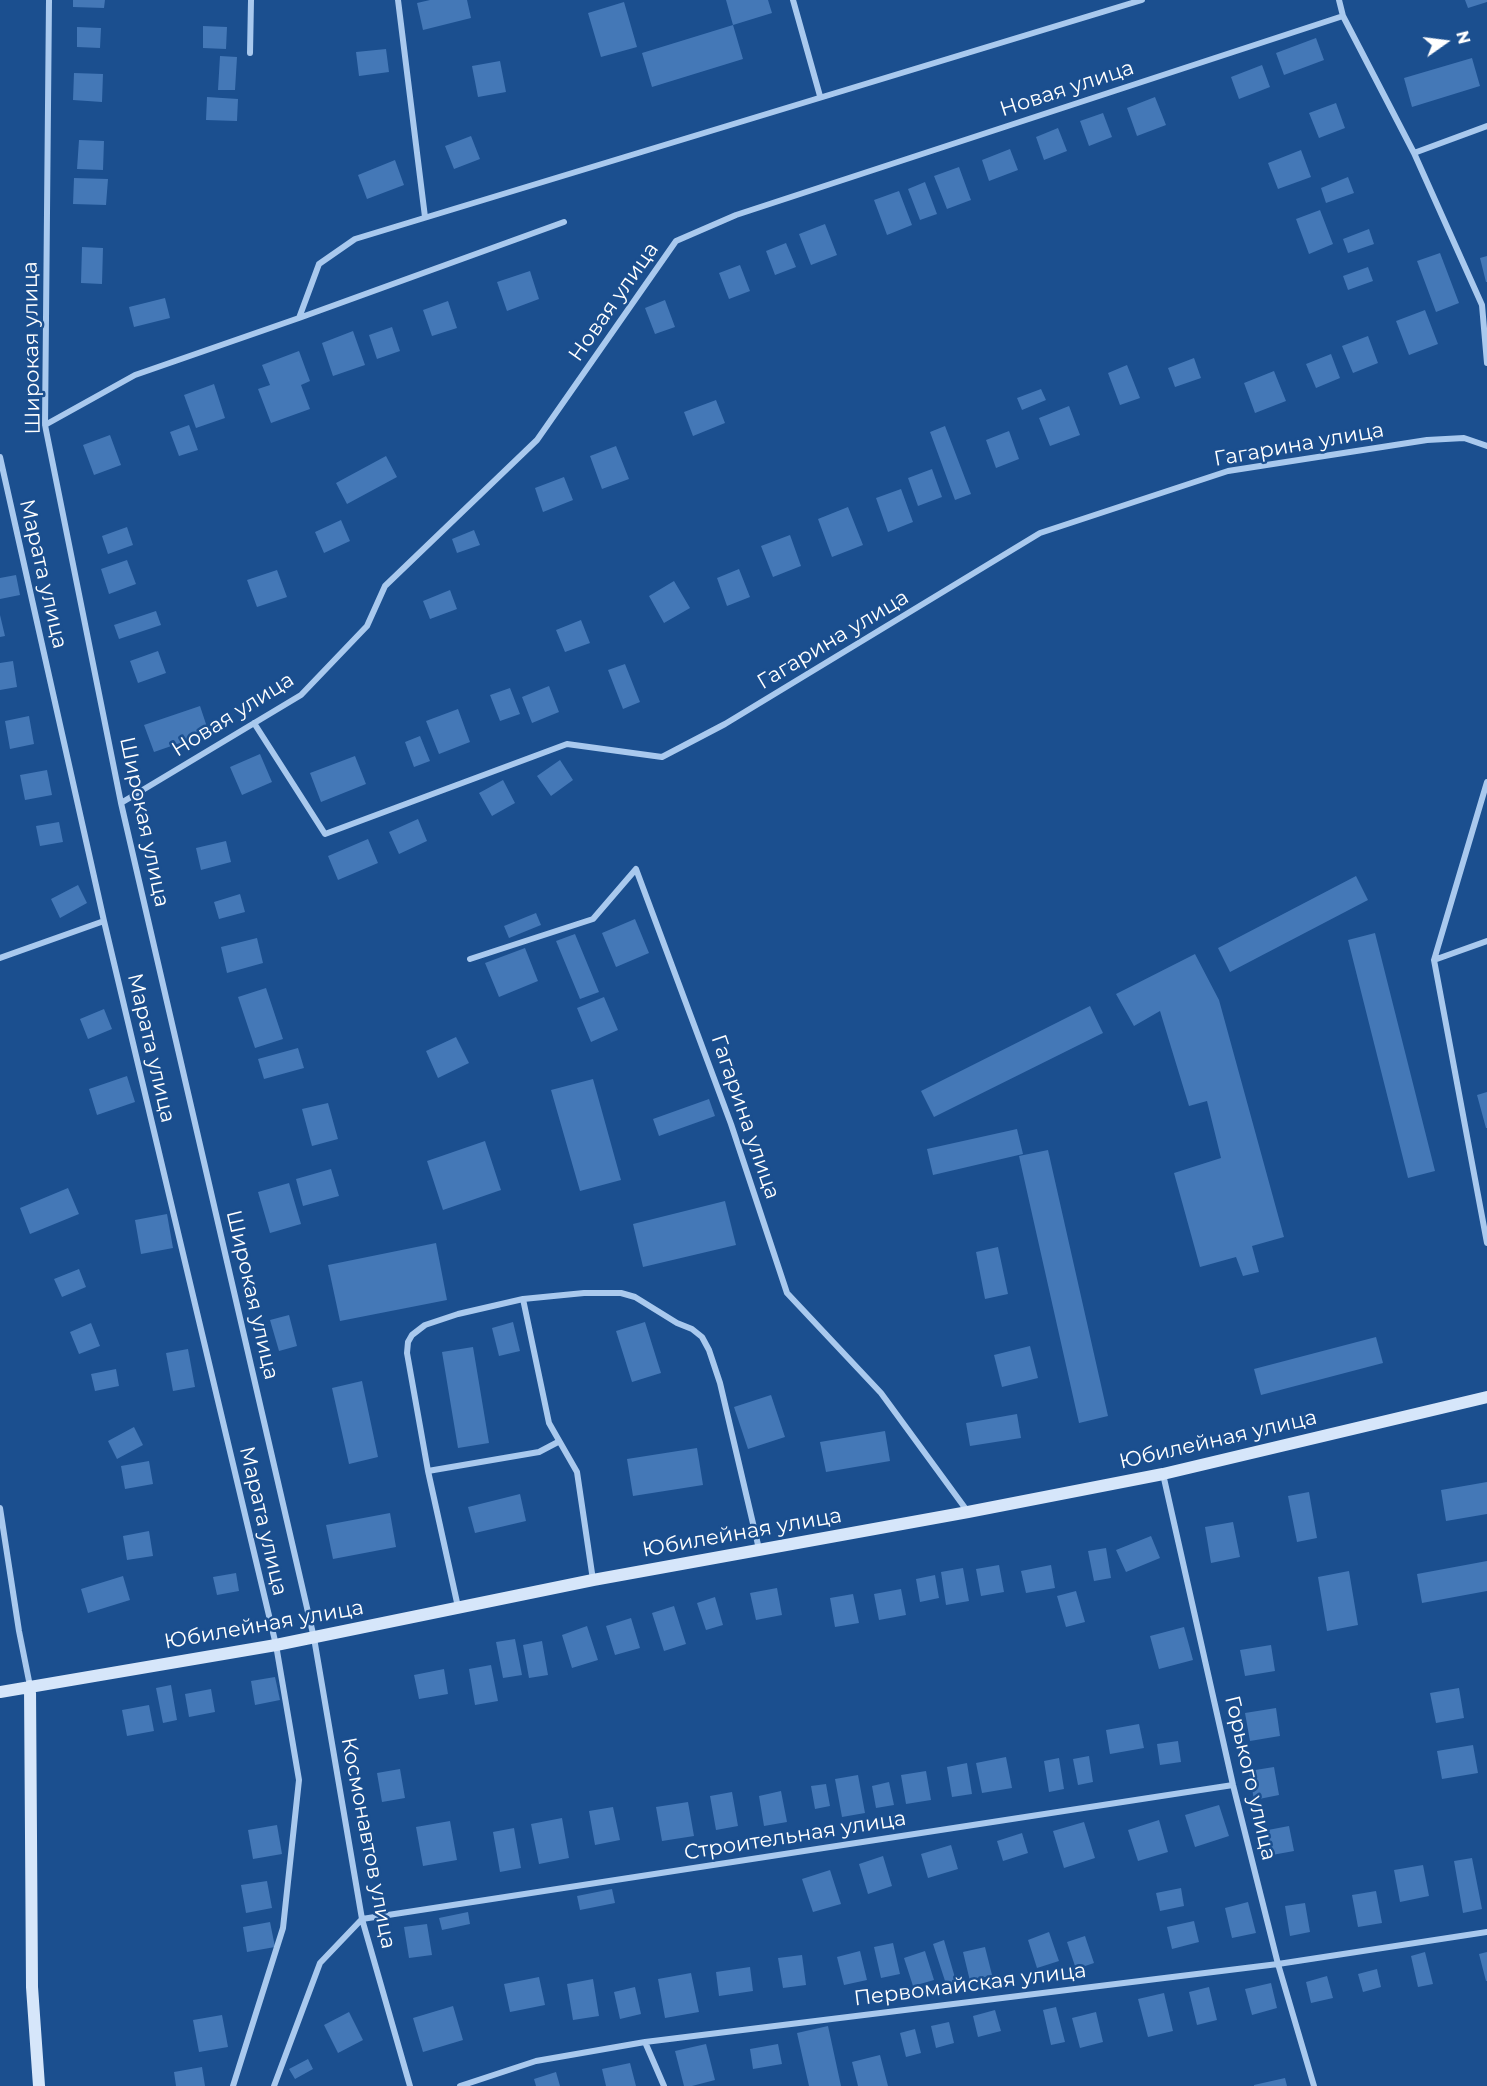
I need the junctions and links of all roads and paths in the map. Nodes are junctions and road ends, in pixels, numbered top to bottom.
1 (49, 0) edge
2 (251, 0) edge
3 (398, 0) edge
4 (793, 0) edge
5 (1142, 0) edge
6 (1339, 0) edge
7 (1343, 16) junction
8 (250, 53) dead end
9 (820, 96) junction
10 (1487, 126) edge
11 (1414, 153) junction
12 (425, 217) junction
13 (564, 222) dead end
14 (1484, 304) edge
15 (298, 318) junction
16 (1487, 363) edge
17 (45, 425) junction
18 (1487, 446) edge
19 (0, 457) edge
20 (254, 723) junction
21 (1487, 782) edge
22 (121, 803) junction
23 (104, 921) junction
24 (1487, 941) edge
25 (0, 958) edge
26 (470, 959) dead end
27 (1434, 960) junction
28 (1487, 1243) edge
29 (523, 1299) junction
30 (1487, 1397) edge
31 (558, 1442) junction
32 (428, 1471) junction
33 (1163, 1474) junction
34 (0, 1508) edge
35 (968, 1512) junction
36 (759, 1550) junction
37 (593, 1580) junction
38 (458, 1608) junction
39 (314, 1638) junction
40 (276, 1645) junction
41 (26, 1687) junction
42 (0, 1692) edge
43 (1233, 1785) junction
44 (362, 1919) junction
45 (1487, 1932) edge
46 (1278, 1964) junction
47 (645, 2042) junction
48 (39, 2086) edge
49 (233, 2086) edge
50 (274, 2086) edge
51 (410, 2086) edge
52 (460, 2086) edge
53 (664, 2086) edge
54 (1314, 2086) edge

1 - 17 street, Широкая улица
2 - 8 street
3 - 12 street
4 - 9 street
5 - 9 street
6 - 7 street
7 - 11 street
7 - 20 street, Новая улица
9 - 12 street
10 - 11 street
11 - 14 street
12 - 15 street
13 - 15 street
14 - 16 street
15 - 17 street
17 - 22 street, Широкая улица
18 - 20 street, Гагарина улица
19 - 23 street, Марата улица
20 - 22 street, Новая улица
21 - 27 street
22 - 39 street, Широкая улица
23 - 25 street
23 - 40 street, Марата улица
24 - 27 street
26 - 35 street, Гагарина улица
27 - 28 street
29 - 31 street
29 - 32 street
29 - 36 street
30 - 33 main road, Юбилейная улица
31 - 32 street
31 - 37 street
32 - 38 street
33 - 35 main road, Юбилейная улица
33 - 43 street, Горького улица
34 - 41 street
35 - 36 main road, Юбилейная улица
36 - 37 main road, Юбилейная улица
37 - 38 main road, Юбилейная улица
38 - 39 main road, Юбилейная улица
39 - 40 main road, Юбилейная улица
39 - 44 street, Космонавтов улица
40 - 41 main road, Юбилейная улица
40 - 49 street, Марата улица
41 - 42 main road, Юбилейная улица
41 - 48 main road
43 - 44 street, Строительная улица
43 - 46 street, Горького улица
44 - 50 street
44 - 51 street, Космонавтов улица
45 - 46 street, Первомайская улица
46 - 47 street, Первомайская улица
46 - 54 street, Горького улица
47 - 52 street, Первомайская улица
47 - 53 street

